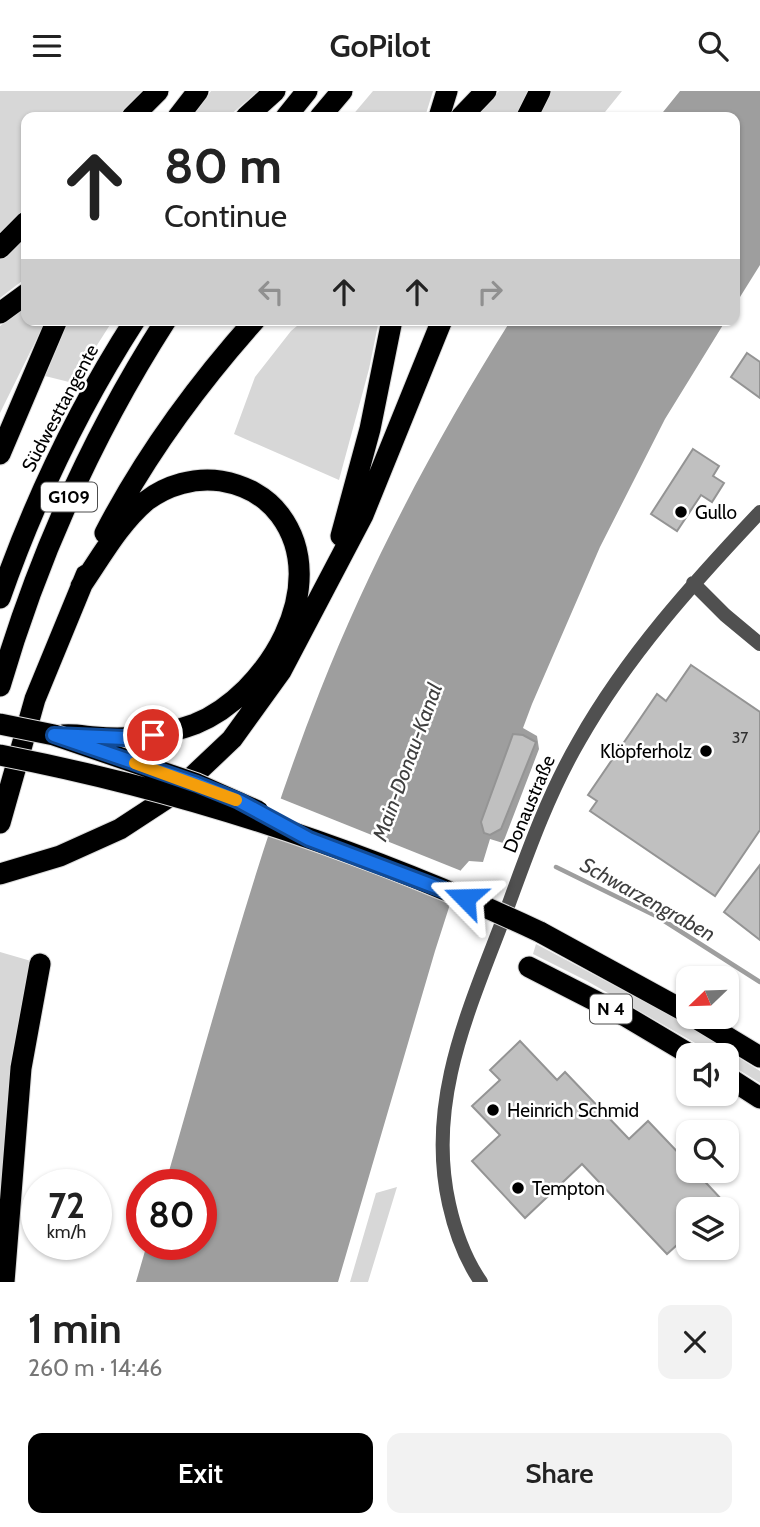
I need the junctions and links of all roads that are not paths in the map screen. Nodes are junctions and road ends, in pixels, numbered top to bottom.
1 (158, 91) edge
2 (198, 91) edge
3 (275, 91) edge
4 (307, 91) edge
5 (342, 91) edge
6 (447, 91) edge
7 (486, 91) edge
8 (540, 91) edge
9 (137, 112) edge
10 (182, 112) edge
11 (252, 112) edge
12 (290, 112) edge
13 (324, 112) edge
14 (441, 112) edge
15 (466, 112) edge
16 (530, 112) edge
17 (21, 227) edge
18 (0, 248) edge
19 (21, 298) edge
20 (0, 313) edge
21 (54, 326) edge
22 (131, 326) edge
23 (162, 326) edge
24 (250, 326) edge
25 (391, 326) edge
26 (440, 326) edge
27 (0, 454) edge
28 (760, 512) edge
29 (693, 583) junction
30 (81, 586) junction
31 (325, 588) junction
32 (0, 598) edge
33 (760, 644) edge
34 (0, 686) edge
35 (0, 724) edge
36 (54, 735) junction
37 (0, 754) edge
38 (0, 823) edge
39 (309, 839) junction
40 (7, 873) edge
41 (40, 964) dead end
42 (529, 967) dead end
43 (676, 1006) edge
44 (714, 1029) edge
45 (676, 1046) edge
46 (760, 1057) edge
47 (739, 1084) edge
48 (760, 1098) edge
49 (4, 1282) edge
50 (481, 1282) edge

1 - 9 highway
2 - 10 highway
3 - 11 highway
4 - 12 highway
5 - 13 highway
6 - 14 highway
7 - 15 highway
8 - 16 highway
17 - 18 highway
19 - 20 highway
21 - 27 highway
22 - 32 highway, Südwesttangente / G109
23 - 34 highway, G109
24 - 30 highway
25 - 31 highway
26 - 31 highway
28 - 29 street, Donaustraße
29 - 33 street
29 - 50 street, Donaustraße
30 - 36 highway, bridge
30 - 38 highway
31 - 40 highway
35 - 36 highway, bridge
36 - 39 highway, bridge
37 - 39 highway, N 4, bridge
39 - 43 highway, N 4, bridge
41 - 49 highway
42 - 45 highway, N 4
44 - 46 highway
47 - 48 highway

